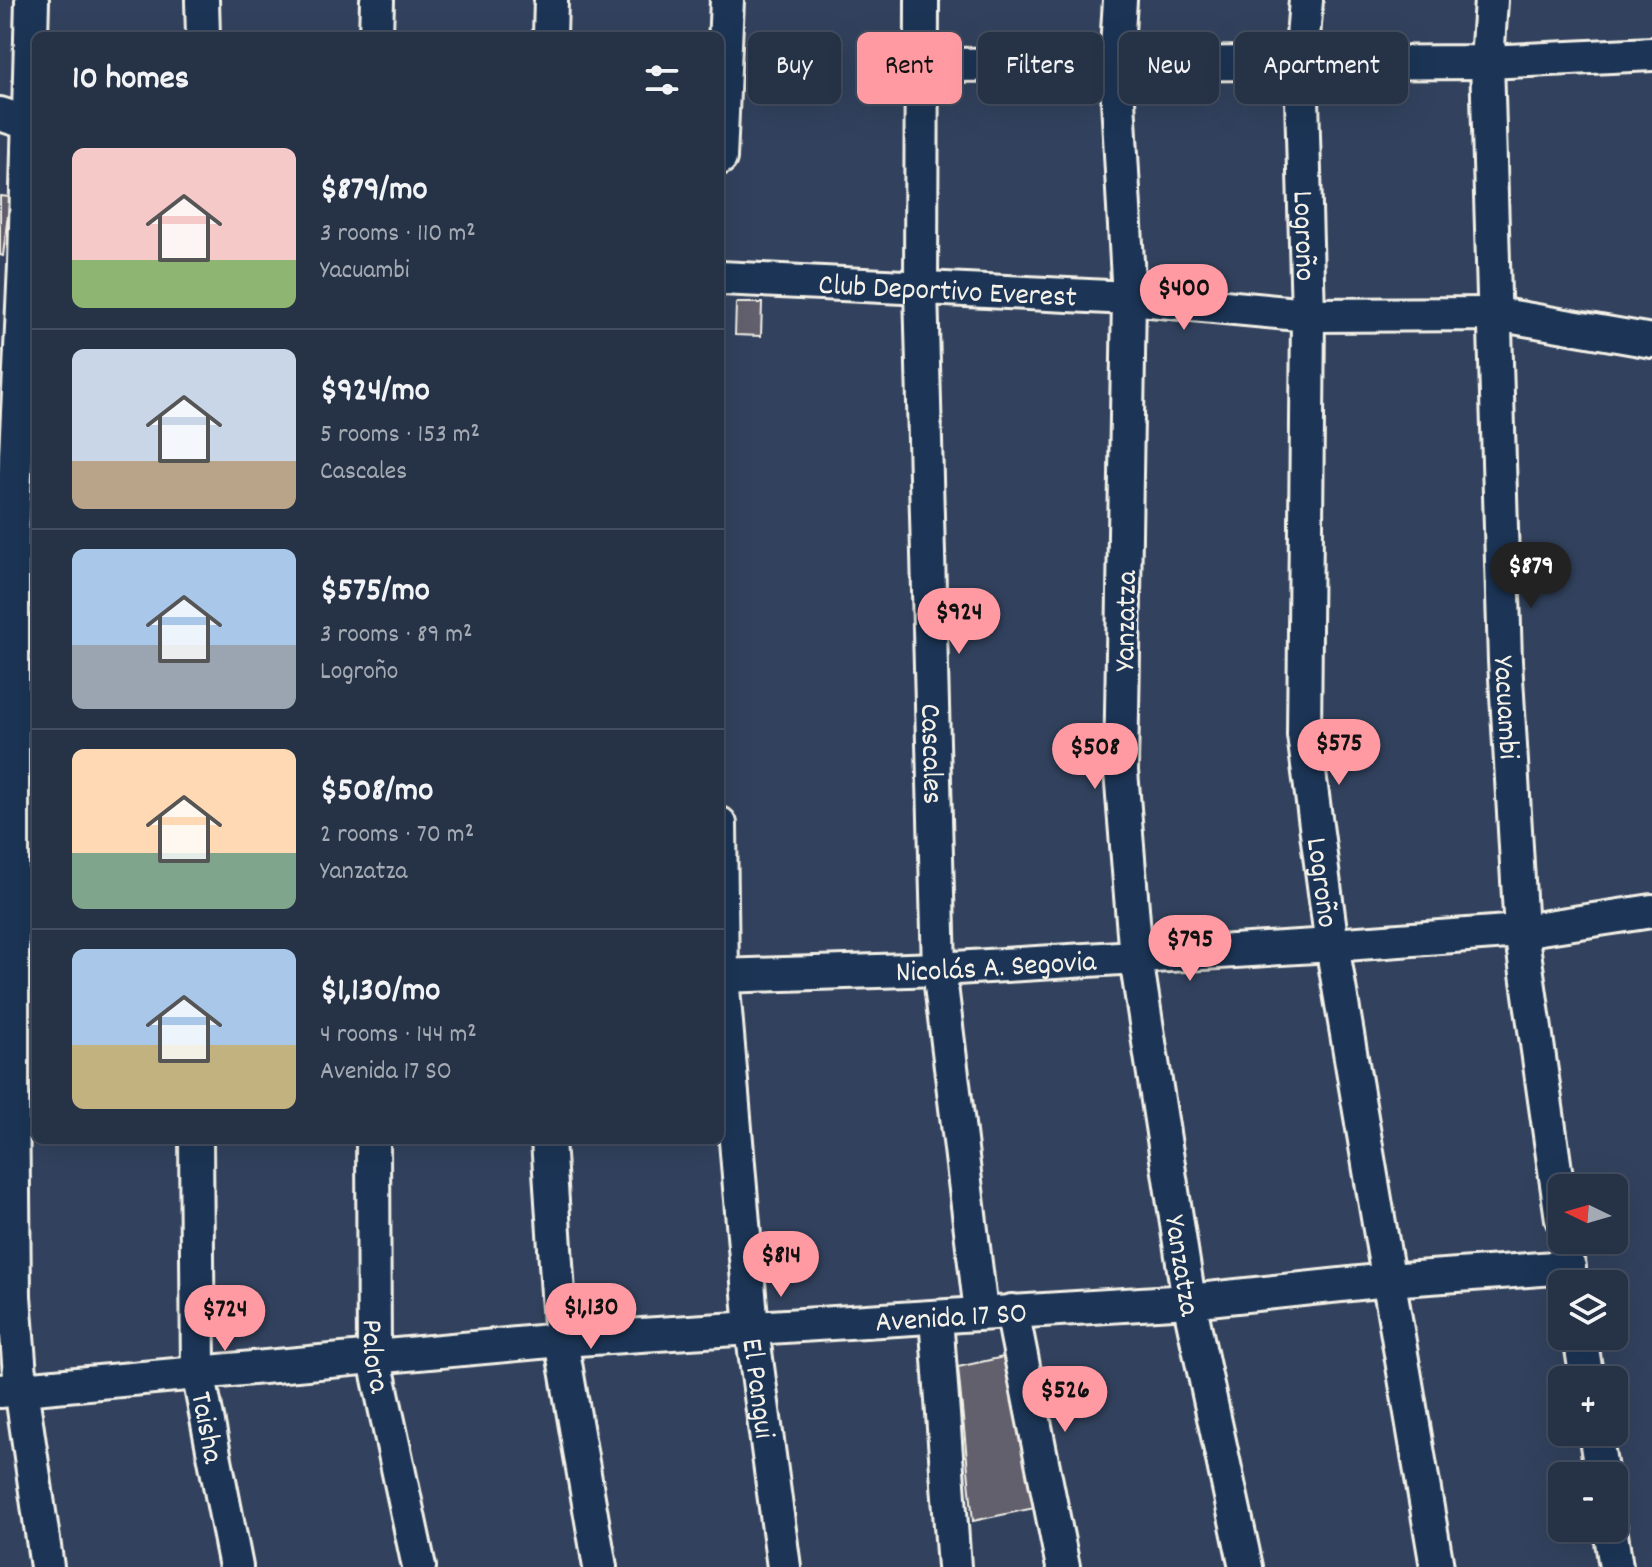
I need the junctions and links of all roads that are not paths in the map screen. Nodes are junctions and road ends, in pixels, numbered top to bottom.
1 (32, 0) edge
2 (202, 0) edge
3 (377, 0) edge
4 (551, 0) edge
5 (727, 0) edge
6 (922, 0) edge
7 (1120, 0) edge
8 (1306, 0) edge
9 (1491, 0) edge
10 (203, 32) edge
11 (376, 32) edge
12 (550, 32) edge
13 (922, 32) edge
14 (1303, 32) edge
15 (1652, 54) edge
16 (1408, 62) edge
17 (1487, 62) junction
18 (1235, 63) edge
19 (1116, 64) junction
20 (962, 65) edge
21 (724, 68) edge
22 (921, 104) edge
23 (1302, 104) edge
24 (14, 118) edge
25 (20, 263) edge
26 (724, 278) edge
27 (921, 289) junction
28 (1129, 298) junction
29 (1496, 314) junction
30 (1308, 315) junction
31 (1652, 341) edge
32 (8, 434) edge
33 (6, 539) edge
34 (6, 705) edge
35 (6, 878) edge
36 (1652, 911) edge
37 (1521, 931) junction
38 (1332, 945) junction
39 (1136, 958) junction
40 (939, 969) junction
41 (724, 976) edge
42 (724, 1010) edge
43 (6, 1087) edge
44 (196, 1144) edge
45 (373, 1144) edge
46 (548, 1144) edge
47 (1556, 1174) edge
48 (1569, 1264) edge
49 (1388, 1280) junction
50 (7, 1297) edge
51 (1189, 1301) junction
52 (996, 1312) junction
53 (936, 1317) junction
54 (752, 1329) junction
55 (561, 1340) junction
56 (374, 1355) junction
57 (198, 1372) junction
58 (11, 1390) edge
59 (1612, 1542) edge
60 (47, 1567) edge
61 (236, 1567) edge
62 (419, 1567) edge
63 (600, 1567) edge
64 (784, 1567) edge
65 (954, 1567) edge
66 (1063, 1567) edge
67 (1246, 1567) edge
68 (1437, 1567) edge
69 (1616, 1567) edge

1 - 24 street
2 - 10 street
3 - 11 street
4 - 12 street
5 - 21 street
6 - 13 street, Cascales
7 - 19 street, Yanzatza
8 - 14 street, Logroño
9 - 17 street, Yacuambi
15 - 17 street
16 - 17 street
17 - 29 street, Yacuambi
18 - 19 street
19 - 20 street
19 - 28 street, Yanzatza
22 - 27 street, Cascales
23 - 30 street, Logroño
24 - 25 street
25 - 32 street
26 - 27 street, Club Deportivo Everest
27 - 28 street, Club Deportivo Everest
27 - 40 street, Cascales
28 - 30 street, Club Deportivo Everest
28 - 39 street, Yanzatza
29 - 30 street, Club Deportivo Everest
29 - 31 street, Club Deportivo Everest
29 - 37 street, Yacuambi
30 - 38 street, Logroño
32 - 33 street
33 - 34 street
34 - 35 street
35 - 43 street
36 - 37 street, Nicolás A. Segovia
37 - 38 street, Nicolás A. Segovia
37 - 47 street, Yacuambi
38 - 39 street, Nicolás A. Segovia
38 - 49 street, Logroño
39 - 40 street, Nicolás A. Segovia
39 - 51 street, Yanzatza
40 - 41 street, Nicolás A. Segovia
40 - 52 street, Cascales
42 - 54 street, El Pangui
43 - 50 street
44 - 57 street, Taisha
45 - 56 street, Palora
46 - 55 street
48 - 49 street, Avenida 17 SO
49 - 51 street, Avenida 17 SO
49 - 68 street, Logroño
50 - 58 street
51 - 52 street, Avenida 17 SO
51 - 67 street, Yanzatza
52 - 53 street, Avenida 17 SO
52 - 66 street, Cascales
53 - 54 street, Avenida 17 SO
53 - 65 street
54 - 55 street, Avenida 17 SO
54 - 64 street, El Pangui
55 - 56 street, Avenida 17 SO
55 - 63 street
56 - 57 street, Avenida 17 SO
56 - 62 street, Palora
57 - 58 street, Avenida 17 SO
57 - 61 street, Taisha
58 - 60 street
59 - 69 street

